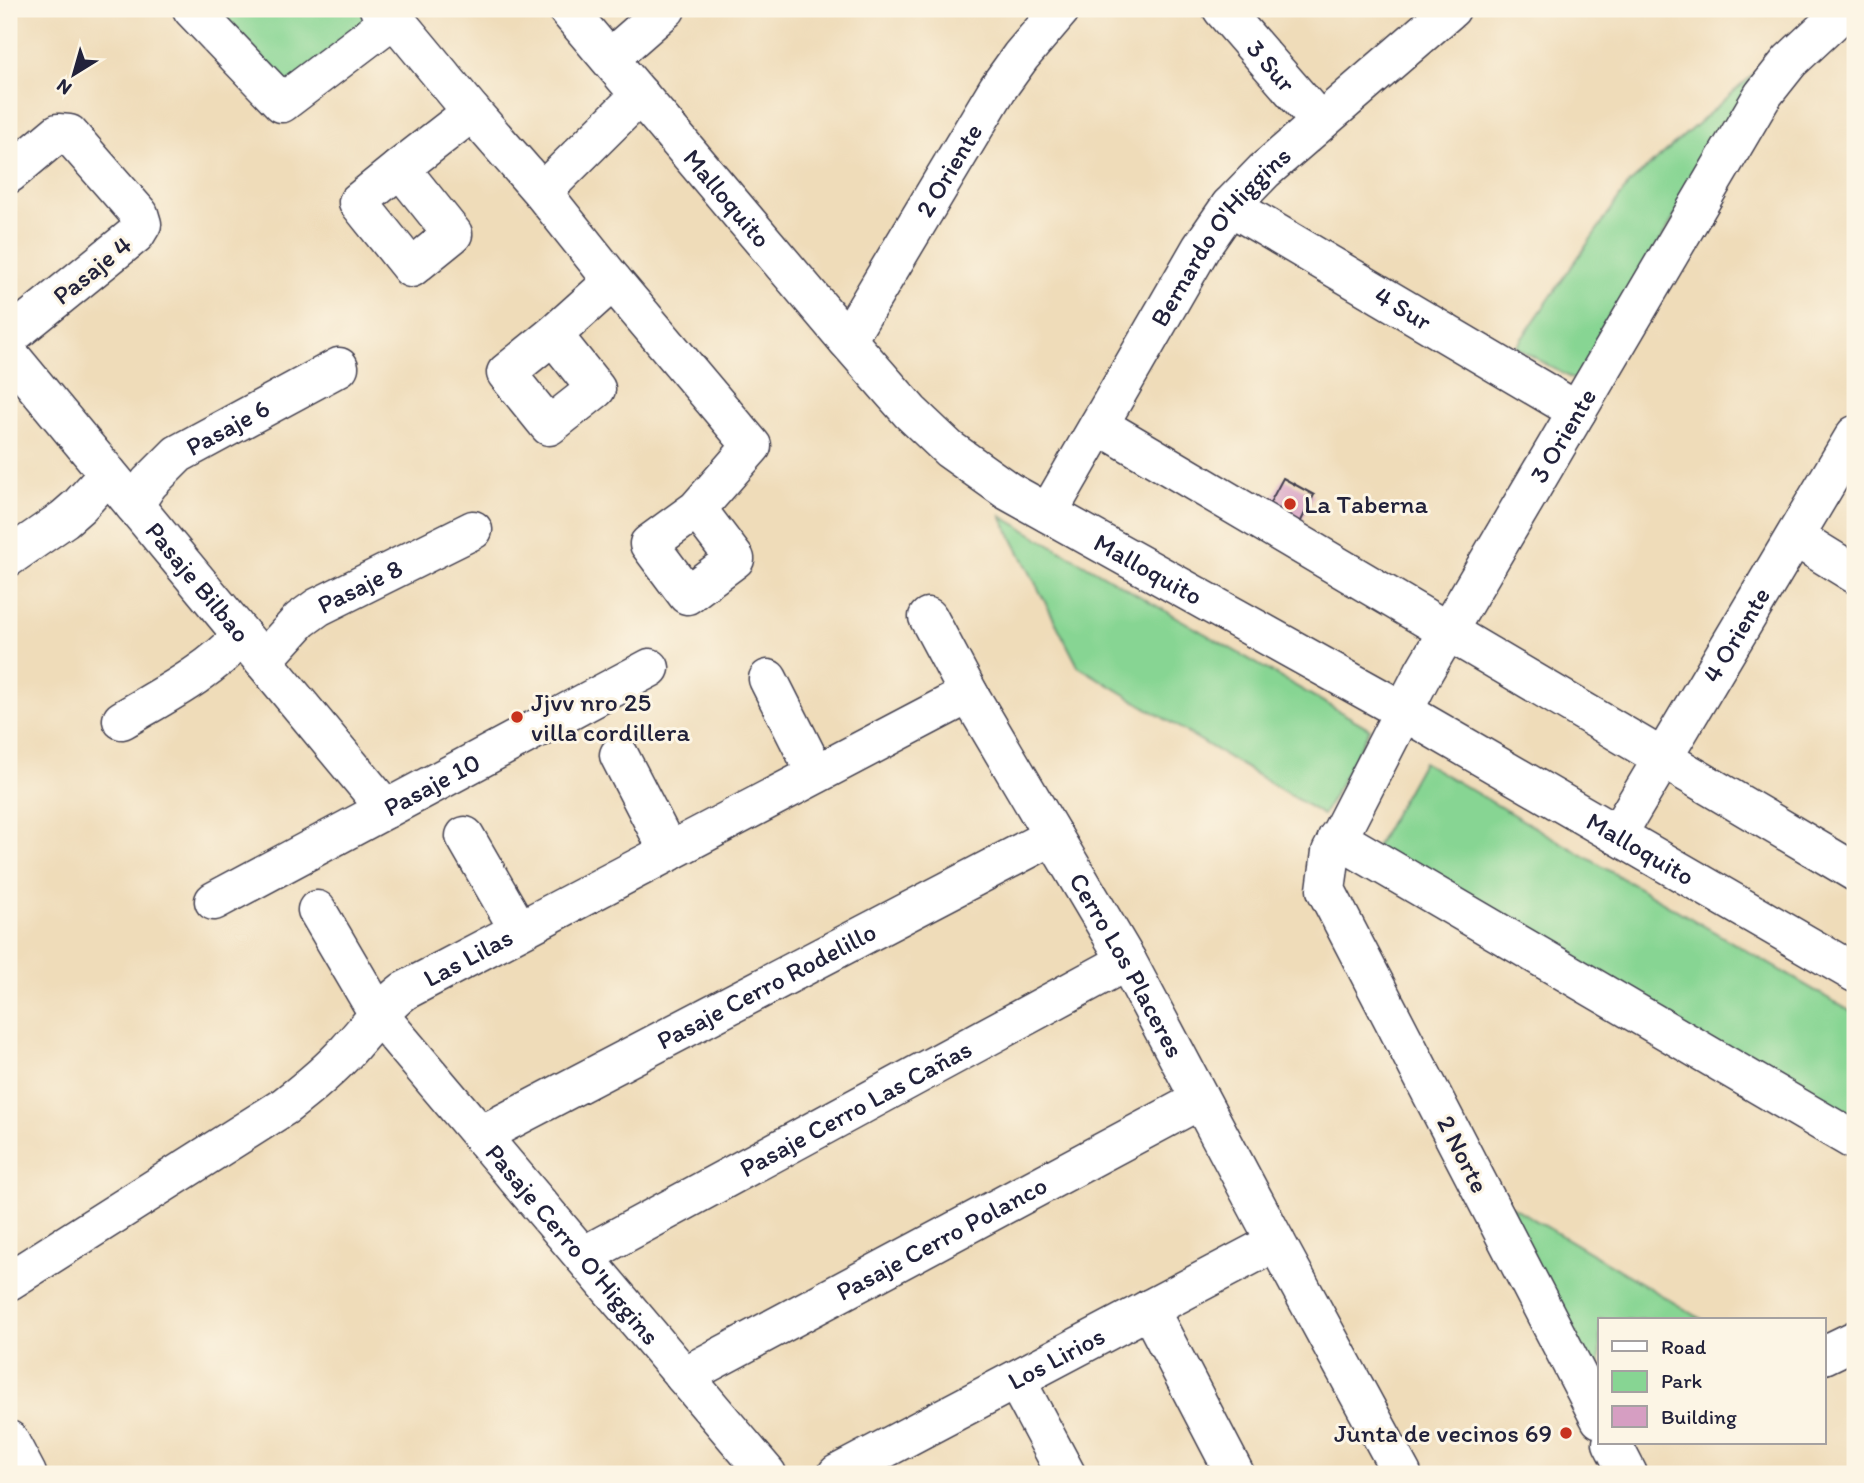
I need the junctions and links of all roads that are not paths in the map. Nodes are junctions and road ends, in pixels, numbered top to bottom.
1 (192, 9) edge
2 (567, 9) edge
3 (666, 9) edge
4 (1061, 9) edge
5 (1222, 9) edge
6 (1451, 9) edge
7 (1846, 9) edge
8 (387, 13) edge
9 (610, 58) junction
10 (640, 95) junction
11 (472, 112) junction
12 (1320, 122) junction
13 (400, 168) dead end
14 (9, 174) edge
15 (542, 192) junction
16 (1230, 206) junction
17 (613, 281) junction
18 (553, 335) dead end
19 (9, 337) edge
20 (847, 340) junction
21 (9, 355) edge
22 (339, 367) dead end
23 (1577, 411) junction
24 (1099, 425) junction
25 (1855, 435) edge
26 (108, 474) junction
27 (134, 505) junction
28 (697, 509) dead end
29 (1048, 513) junction
30 (473, 530) dead end
31 (1795, 537) junction
32 (9, 557) edge
33 (1855, 574) edge
34 (928, 617) dead end
35 (1448, 631) junction
36 (252, 649) junction
37 (650, 668) dead end
38 (768, 679) dead end
39 (969, 694) junction
40 (1403, 711) junction
41 (122, 720) dead end
42 (619, 755) dead end
43 (1663, 758) junction
44 (817, 774) junction
45 (386, 809) junction
46 (465, 835) dead end
47 (1617, 835) junction
48 (1053, 836) junction
49 (1337, 838) junction
50 (669, 852) junction
51 (1855, 872) edge
52 (1326, 890) joint
53 (214, 901) dead end
54 (317, 909) dead end
55 (519, 930) junction
56 (1127, 961) junction
57 (1855, 973) edge
58 (378, 1014) junction
59 (1200, 1100) junction
60 (481, 1135) junction
61 (1855, 1141) edge
62 (1276, 1242) junction
63 (583, 1256) junction
64 (9, 1281) edge
65 (1149, 1309) junction
66 (1855, 1340) edge
67 (1826, 1354) edge
68 (684, 1376) junction
69 (1016, 1380) junction
70 (1598, 1415) edge
71 (9, 1440) edge
72 (895, 1461) edge
73 (27, 1474) edge
74 (766, 1474) edge
75 (837, 1474) edge
76 (1066, 1474) edge
77 (1235, 1474) edge
78 (1402, 1474) edge

1 - 8 street
2 - 9 street, Malloquito
3 - 9 street
4 - 20 street, 2 Oriente
5 - 12 street, 3 Sur
6 - 12 street, Bernardo O'Higgins
7 - 23 street, 3 Oriente
8 - 11 street
9 - 10 street, Malloquito
10 - 15 street
10 - 20 street, Malloquito
11 - 13 street
11 - 15 street
12 - 16 street, Bernardo O'Higgins
14 - 19 street, Pasaje 4
15 - 17 street
16 - 23 street, 4 Sur
16 - 24 street, Bernardo O'Higgins
17 - 18 street
17 - 28 street
20 - 29 street, Malloquito
21 - 26 street, Pasaje Bilbao
22 - 27 street, Pasaje 6
23 - 35 street, 3 Oriente
24 - 29 street, Bernardo O'Higgins
24 - 35 street
25 - 31 street, 4 Oriente
26 - 27 street, Pasaje Bilbao
26 - 32 street
27 - 36 street, Pasaje Bilbao
29 - 40 street, Malloquito
30 - 36 street, Pasaje 8
31 - 33 street
31 - 43 street, 4 Oriente
34 - 39 street, Cerro Los Placeres
35 - 40 street, 3 Oriente
35 - 43 street
36 - 41 street, Pasaje 8
36 - 45 street, Pasaje Bilbao
37 - 45 street, Pasaje 10
38 - 44 street
39 - 44 street, Las Lilas
39 - 48 street, Cerro Los Placeres
40 - 47 street, Malloquito
40 - 49 street, 3 Oriente
42 - 50 street
43 - 47 street, 4 Oriente
43 - 51 street
44 - 50 street, Las Lilas
45 - 53 street, Pasaje 10
46 - 55 street
47 - 57 street, Malloquito
48 - 56 street, Cerro Los Placeres
48 - 60 street, Pasaje Cerro Rodelillo
49 - 52 street, 3 Oriente
49 - 61 street
50 - 55 street, Las Lilas
52 - 70 street, 2 Norte
54 - 58 street, Pasaje Cerro O'Higgins
55 - 58 street, Las Lilas
56 - 59 street, Cerro Los Placeres
56 - 63 street, Pasaje Cerro Las Cañas
58 - 60 street, Pasaje Cerro O'Higgins
58 - 64 street, Las Lilas
59 - 62 street, Cerro Los Placeres
59 - 68 street, Pasaje Cerro Polanco
60 - 63 street, Pasaje Cerro O'Higgins
62 - 65 street, Los Lirios
62 - 78 street, Cerro Los Placeres
63 - 68 street, Pasaje Cerro O'Higgins
65 - 69 street, Los Lirios
65 - 77 street
66 - 67 street
68 - 74 street, Pasaje Cerro O'Higgins
69 - 72 street, Los Lirios
69 - 76 street
71 - 73 street
72 - 75 street, Los Lirios

